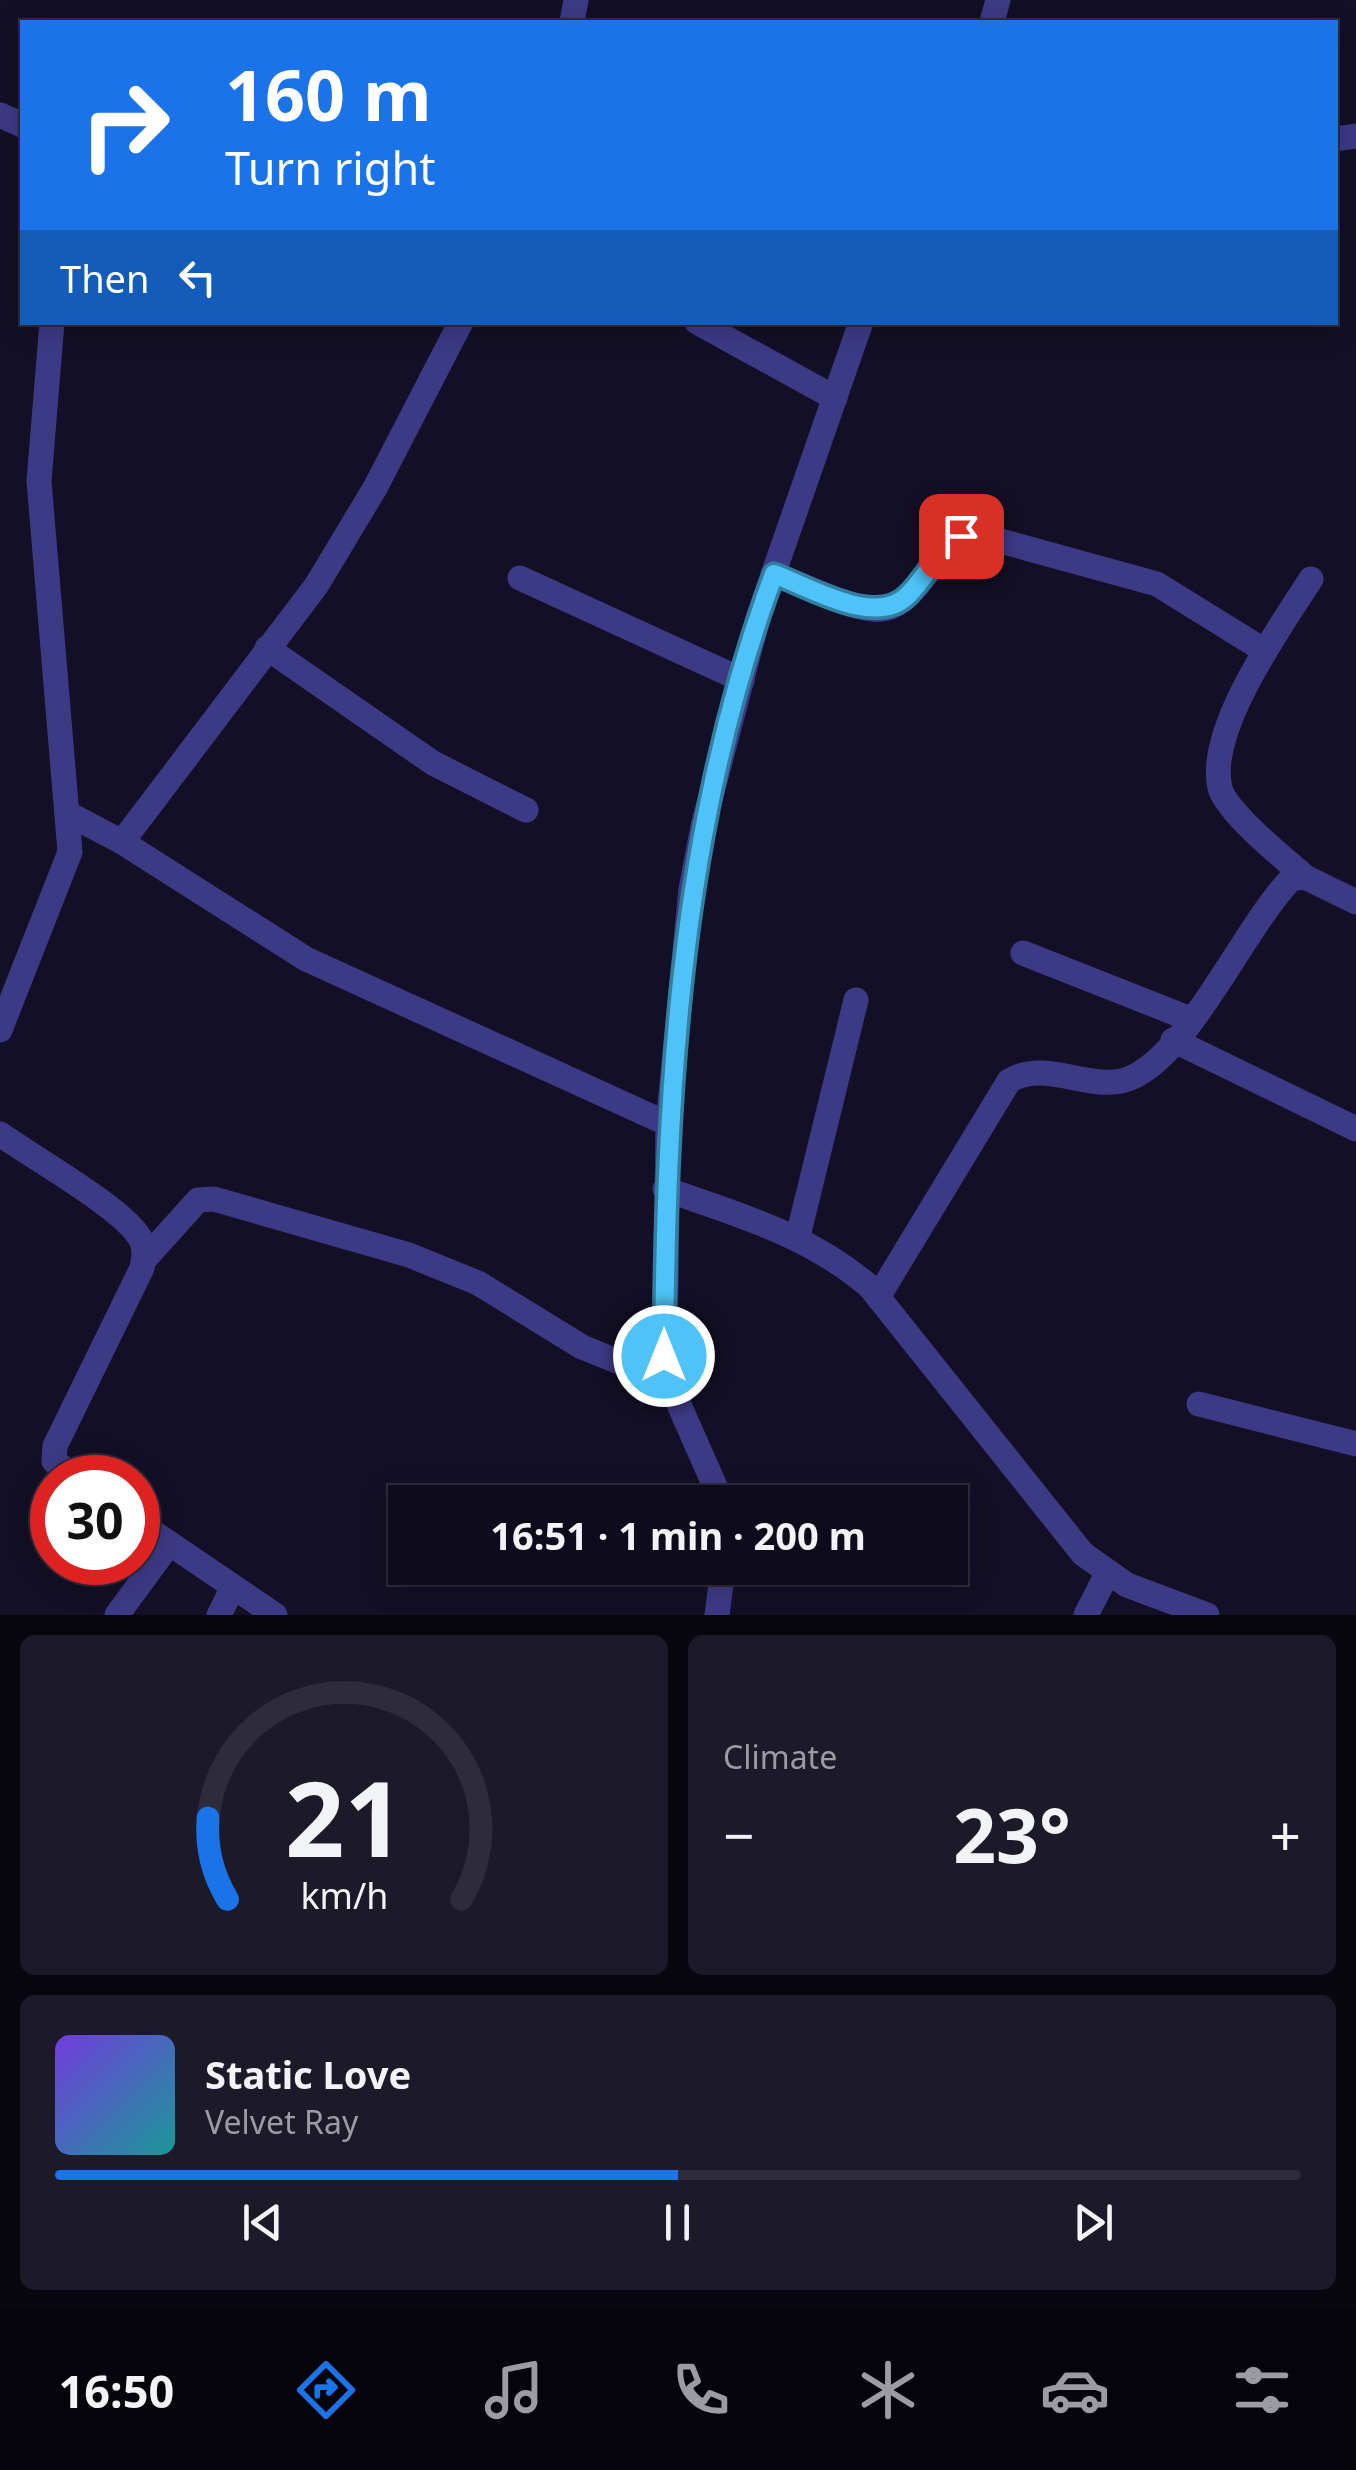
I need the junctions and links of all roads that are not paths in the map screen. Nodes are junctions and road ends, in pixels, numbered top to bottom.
1 (52, 325) edge
2 (459, 325) edge
3 (702, 325) edge
4 (860, 325) edge
5 (834, 398) junction
6 (774, 574) junction
7 (520, 578) dead end
8 (1311, 579) dead end
9 (266, 648) junction
10 (1265, 651) junction
11 (742, 680) junction
12 (526, 810) dead end
13 (67, 813) junction
14 (122, 842) junction
15 (1305, 877) junction
16 (1356, 902) edge
17 (1023, 953) dead end
18 (856, 1000) dead end
19 (1190, 1019) junction
20 (0, 1030) edge
21 (1173, 1040) junction
22 (668, 1124) junction
23 (1356, 1129) edge
24 (0, 1134) edge
25 (666, 1189) junction
26 (798, 1236) junction
27 (144, 1260) junction
28 (878, 1296) junction
29 (673, 1384) junction
30 (1199, 1404) dead end
31 (1356, 1444) edge
32 (54, 1455) edge
33 (715, 1485) edge
34 (160, 1538) edge
35 (169, 1544) junction
36 (1108, 1572) junction
37 (721, 1585) edge
38 (232, 1590) junction
39 (117, 1615) edge
40 (219, 1615) edge
41 (275, 1615) edge
42 (717, 1615) edge
43 (1086, 1615) edge
44 (1207, 1615) edge

1 - 13 street
2 - 9 street
3 - 5 street
4 - 5 street
5 - 6 street
6 - 10 street
6 - 11 street
7 - 11 street
8 - 10 street
9 - 12 street
9 - 14 street
10 - 15 street
11 - 22 street
13 - 14 street
13 - 20 street
14 - 22 street
15 - 16 street
15 - 19 street
17 - 19 street
18 - 26 street
19 - 21 street
21 - 23 street
21 - 28 street
22 - 25 street
24 - 27 street
25 - 26 street
25 - 29 street
26 - 28 street
27 - 29 street
27 - 32 street
28 - 36 street
29 - 33 street
30 - 31 street
34 - 35 street
35 - 38 street
35 - 39 street
36 - 43 street
36 - 44 street
37 - 42 street
38 - 40 street
38 - 41 street

